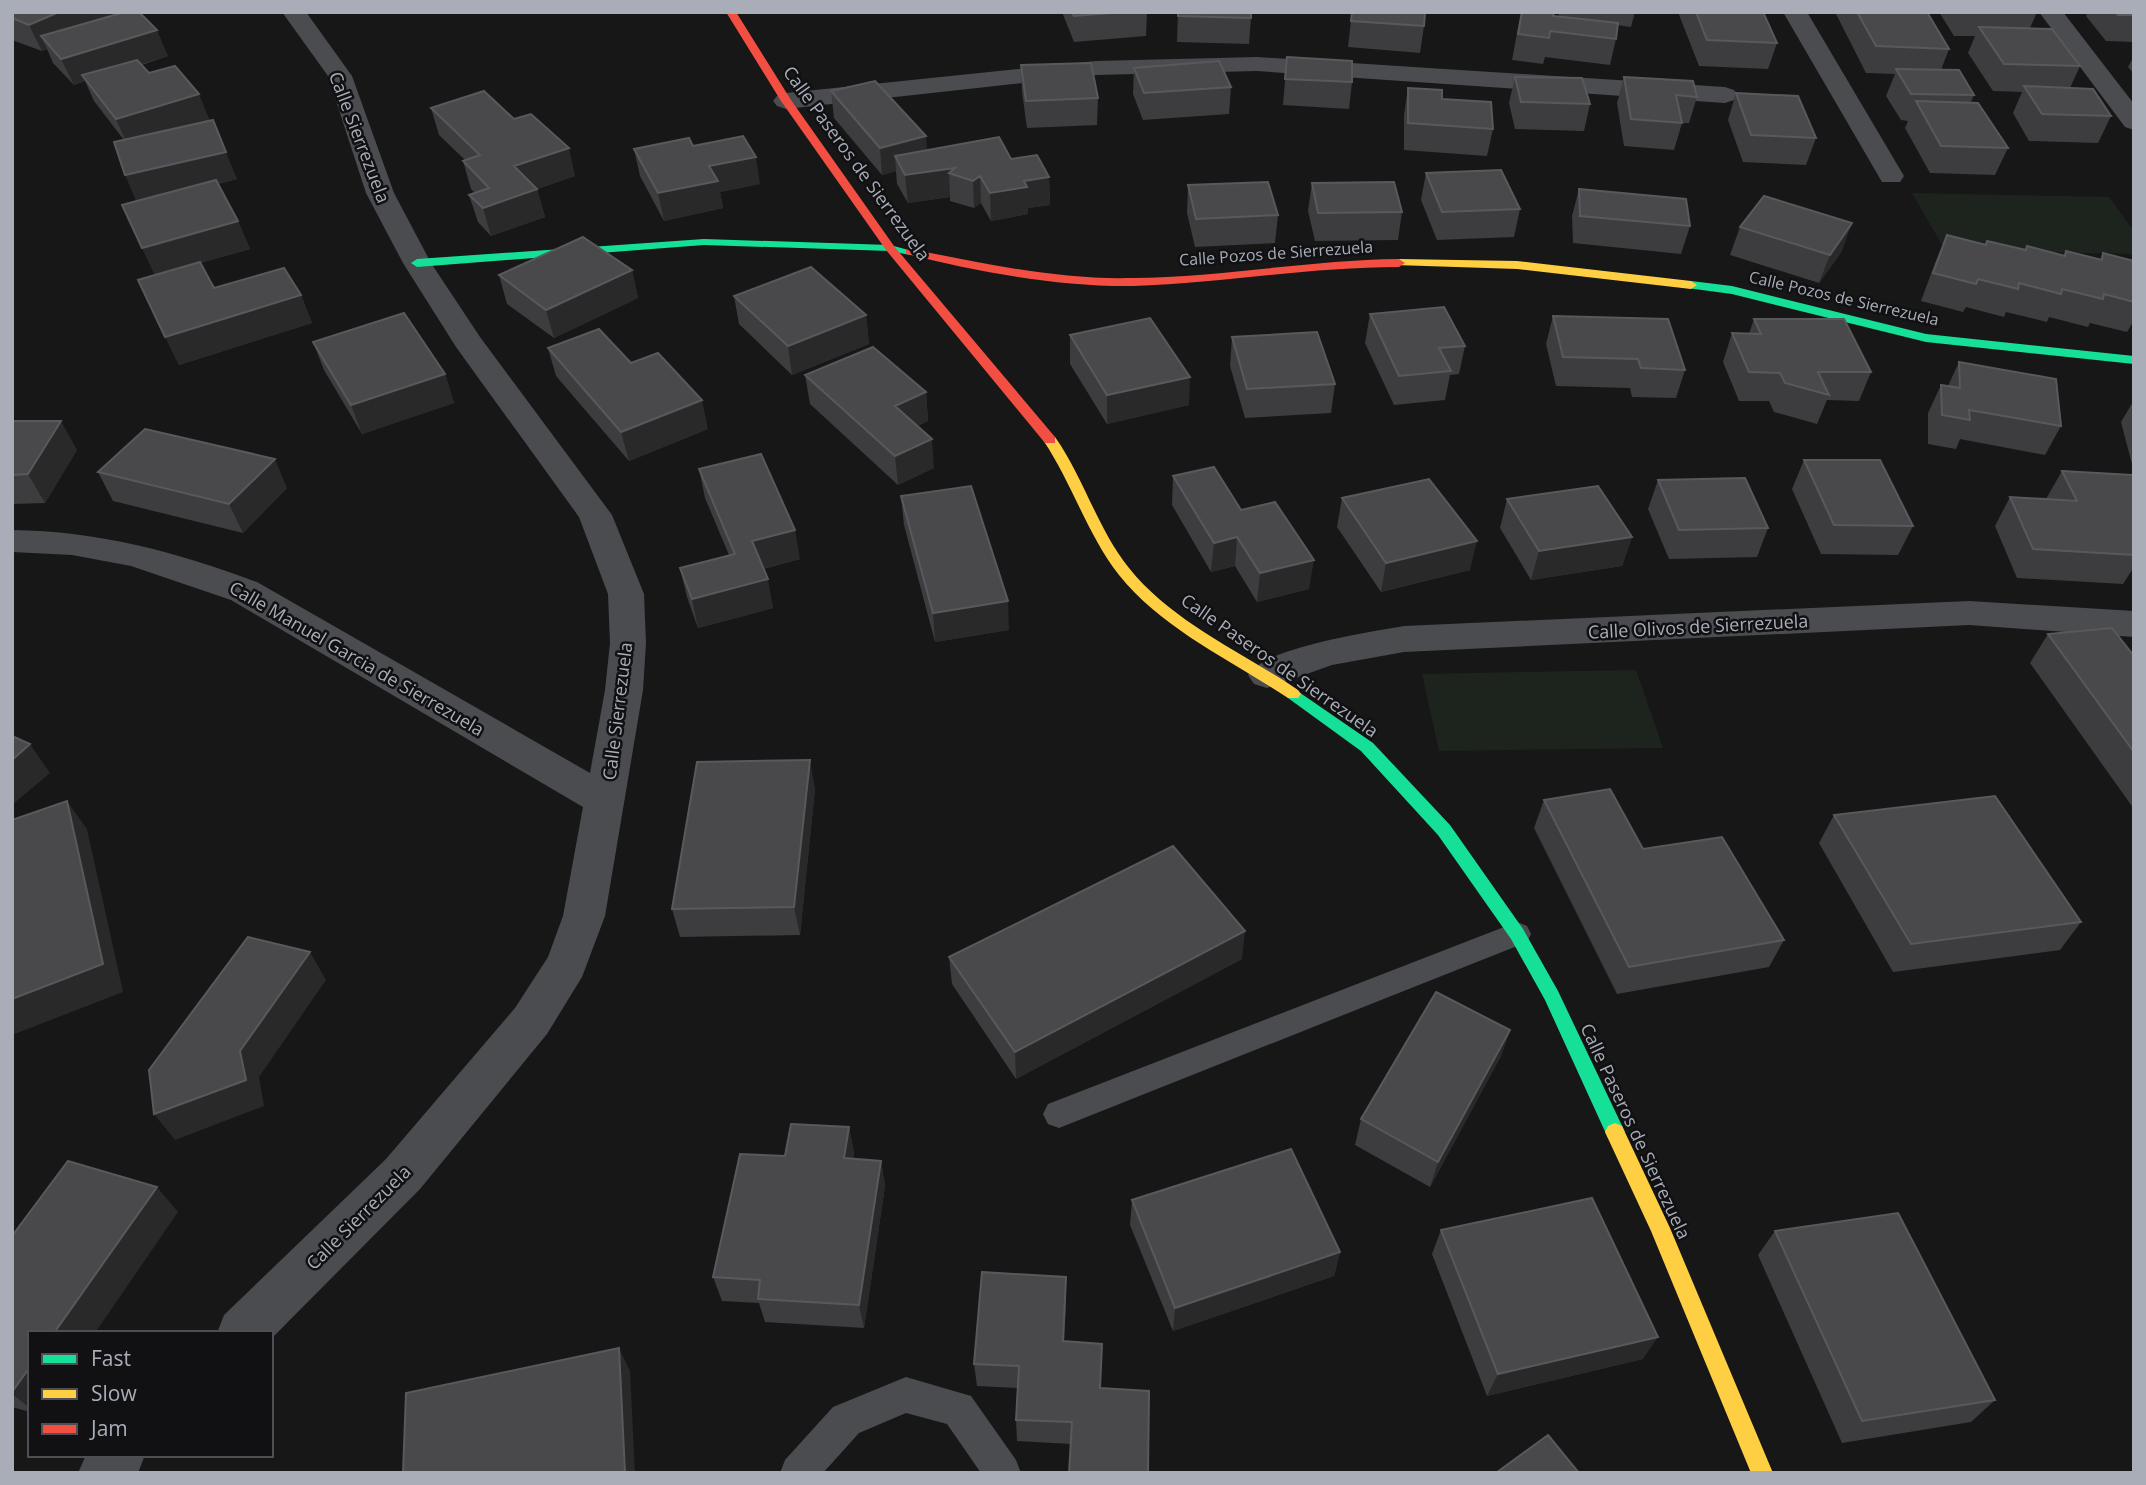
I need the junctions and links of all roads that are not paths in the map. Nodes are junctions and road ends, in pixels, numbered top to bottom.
1 (293, 12) edge
2 (731, 12) edge
3 (1795, 12) edge
4 (2051, 12) edge
5 (1725, 94) dead end
6 (786, 101) junction
7 (2134, 122) edge
8 (1891, 176) dead end
9 (890, 248) junction
10 (417, 263) junction
11 (2134, 360) edge
12 (12, 541) edge
13 (2134, 624) edge
14 (1267, 675) junction
15 (605, 801) junction
16 (1517, 934) junction
17 (1059, 1114) dead end
18 (244, 1331) edge
19 (118, 1457) edge
20 (106, 1473) edge
21 (798, 1473) edge
22 (1003, 1473) edge
23 (1762, 1473) edge

1 - 10 street, Calle Sierrezuela
2 - 6 street, Calle Paseros de Sierrezuela
3 - 8 street
4 - 7 street
5 - 6 street
6 - 9 street, Calle Paseros de Sierrezuela
9 - 10 street, Calle Pozos de Sierrezuela
9 - 11 street, Calle Pozos de Sierrezuela
9 - 14 street, Calle Paseros de Sierrezuela
10 - 15 street, Calle Sierrezuela
12 - 15 street, Calle Manuel Garcia de Sierrezuela
13 - 14 street, Calle Olivos de Sierrezuela
14 - 16 street, Calle Paseros de Sierrezuela
15 - 18 street, Calle Sierrezuela
16 - 17 lane
16 - 23 street, Calle Paseros de Sierrezuela
19 - 20 street
21 - 22 lane

